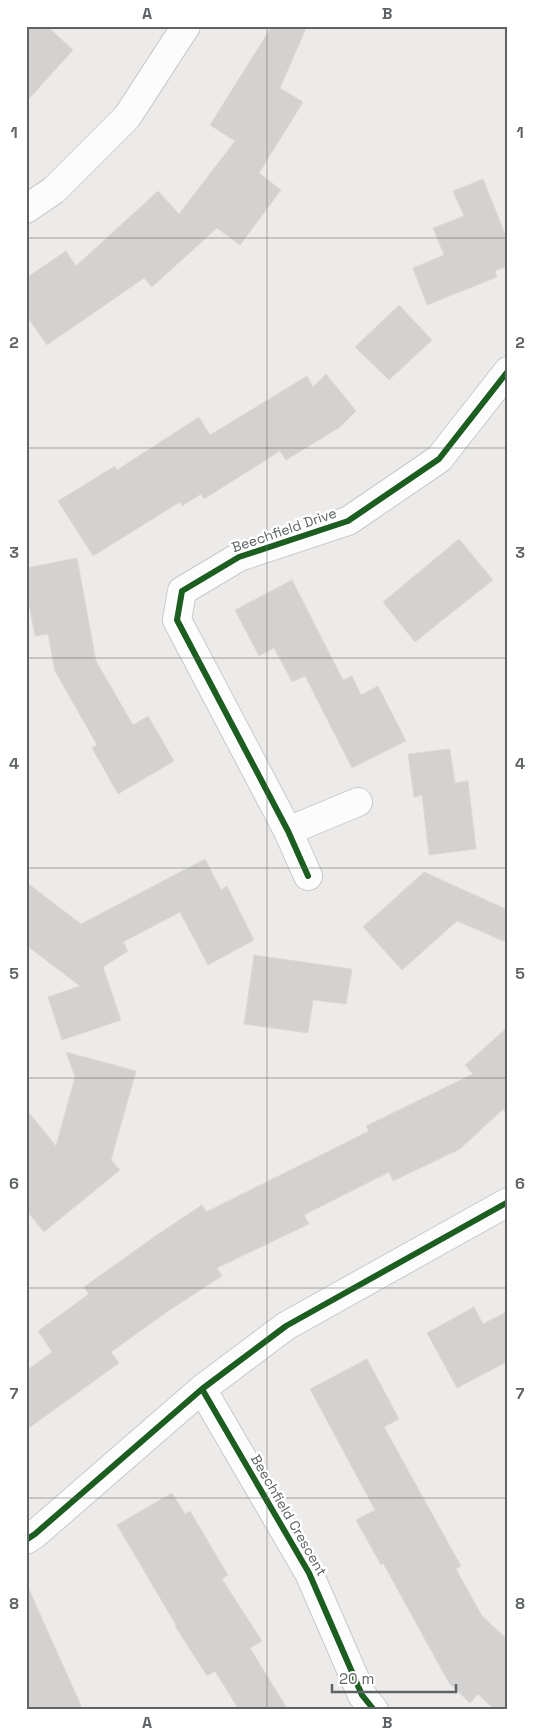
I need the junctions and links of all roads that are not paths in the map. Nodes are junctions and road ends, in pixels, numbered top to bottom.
1 (186, 26) edge
2 (26, 209) edge
3 (508, 372) edge
4 (358, 802) dead end
5 (288, 831) junction
6 (308, 876) dead end
7 (508, 1202) edge
8 (202, 1389) junction
9 (26, 1540) edge
10 (374, 1710) edge

1 - 2 street
3 - 5 street, Beechfield Drive
4 - 5 street
5 - 6 street, Beechfield Drive
7 - 8 street
8 - 9 street
8 - 10 street, Beechfield Crescent

